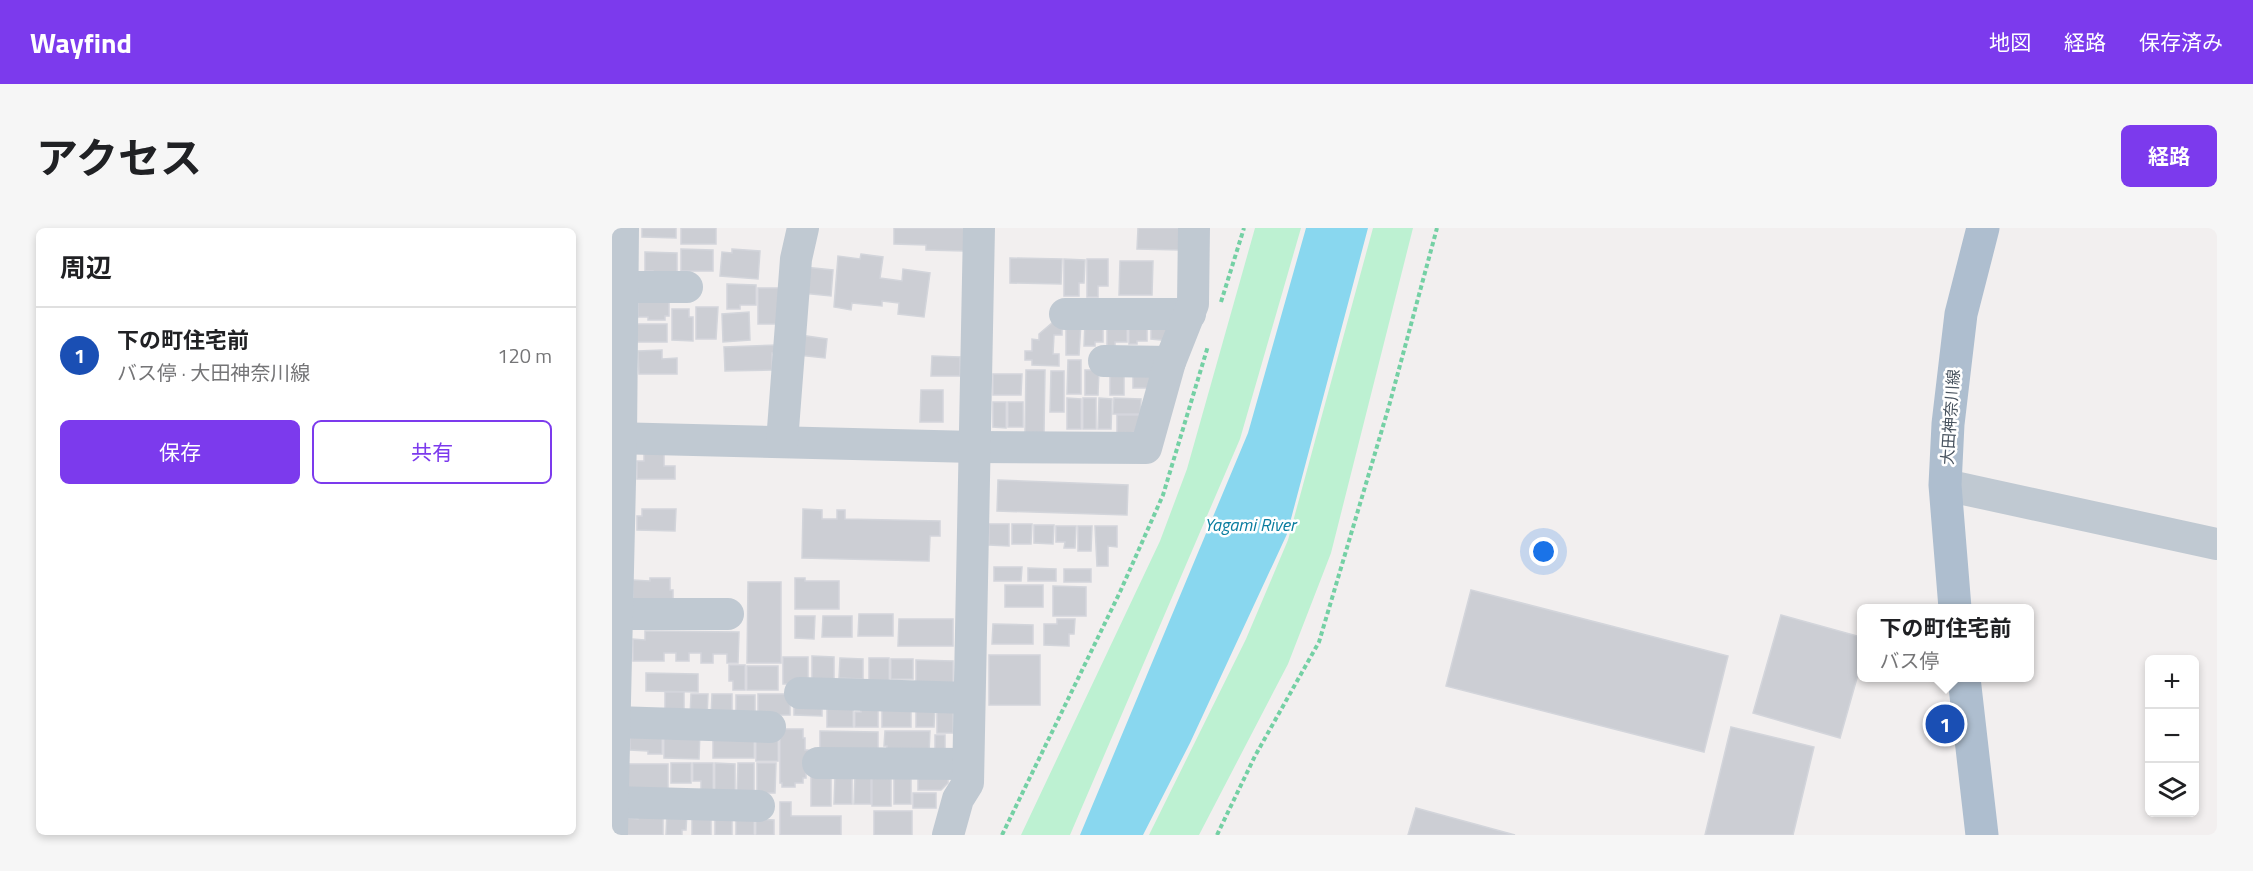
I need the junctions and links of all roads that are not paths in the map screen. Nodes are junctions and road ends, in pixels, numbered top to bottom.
1 (623, 228) edge
2 (803, 228) edge
3 (979, 228) edge
4 (1194, 228) edge
5 (1983, 228) edge
6 (687, 287) dead end
7 (619, 290) edge
8 (1204, 313) junction
9 (1065, 314) dead end
10 (1104, 361) dead end
11 (1170, 362) junction
12 (617, 438) edge
13 (782, 442) junction
14 (974, 447) junction
15 (1945, 485) junction
16 (2217, 544) edge
17 (1955, 604) edge
18 (617, 614) junction
19 (728, 614) dead end
20 (1964, 682) edge
21 (614, 687) edge
22 (800, 693) dead end
23 (969, 698) junction
24 (615, 722) junction
25 (770, 727) dead end
26 (818, 763) dead end
27 (968, 764) junction
28 (613, 802) edge
29 (759, 806) dead end
30 (612, 833) edge
31 (948, 835) edge
32 (1982, 835) edge

1 - 7 street
2 - 13 street
3 - 14 street
4 - 8 street
5 - 15 main road, 大田神奈川線
6 - 7 street
7 - 12 street
8 - 9 street
8 - 11 street
10 - 11 street
11 - 14 street
12 - 13 street
12 - 18 street
13 - 14 street
14 - 23 street
15 - 16 street
15 - 17 main road, 大田神奈川線
18 - 19 street
18 - 21 street
20 - 32 main road
21 - 24 street
22 - 23 street
23 - 27 street
24 - 25 street
24 - 28 street
26 - 27 street
27 - 31 street
28 - 29 street
28 - 30 street

